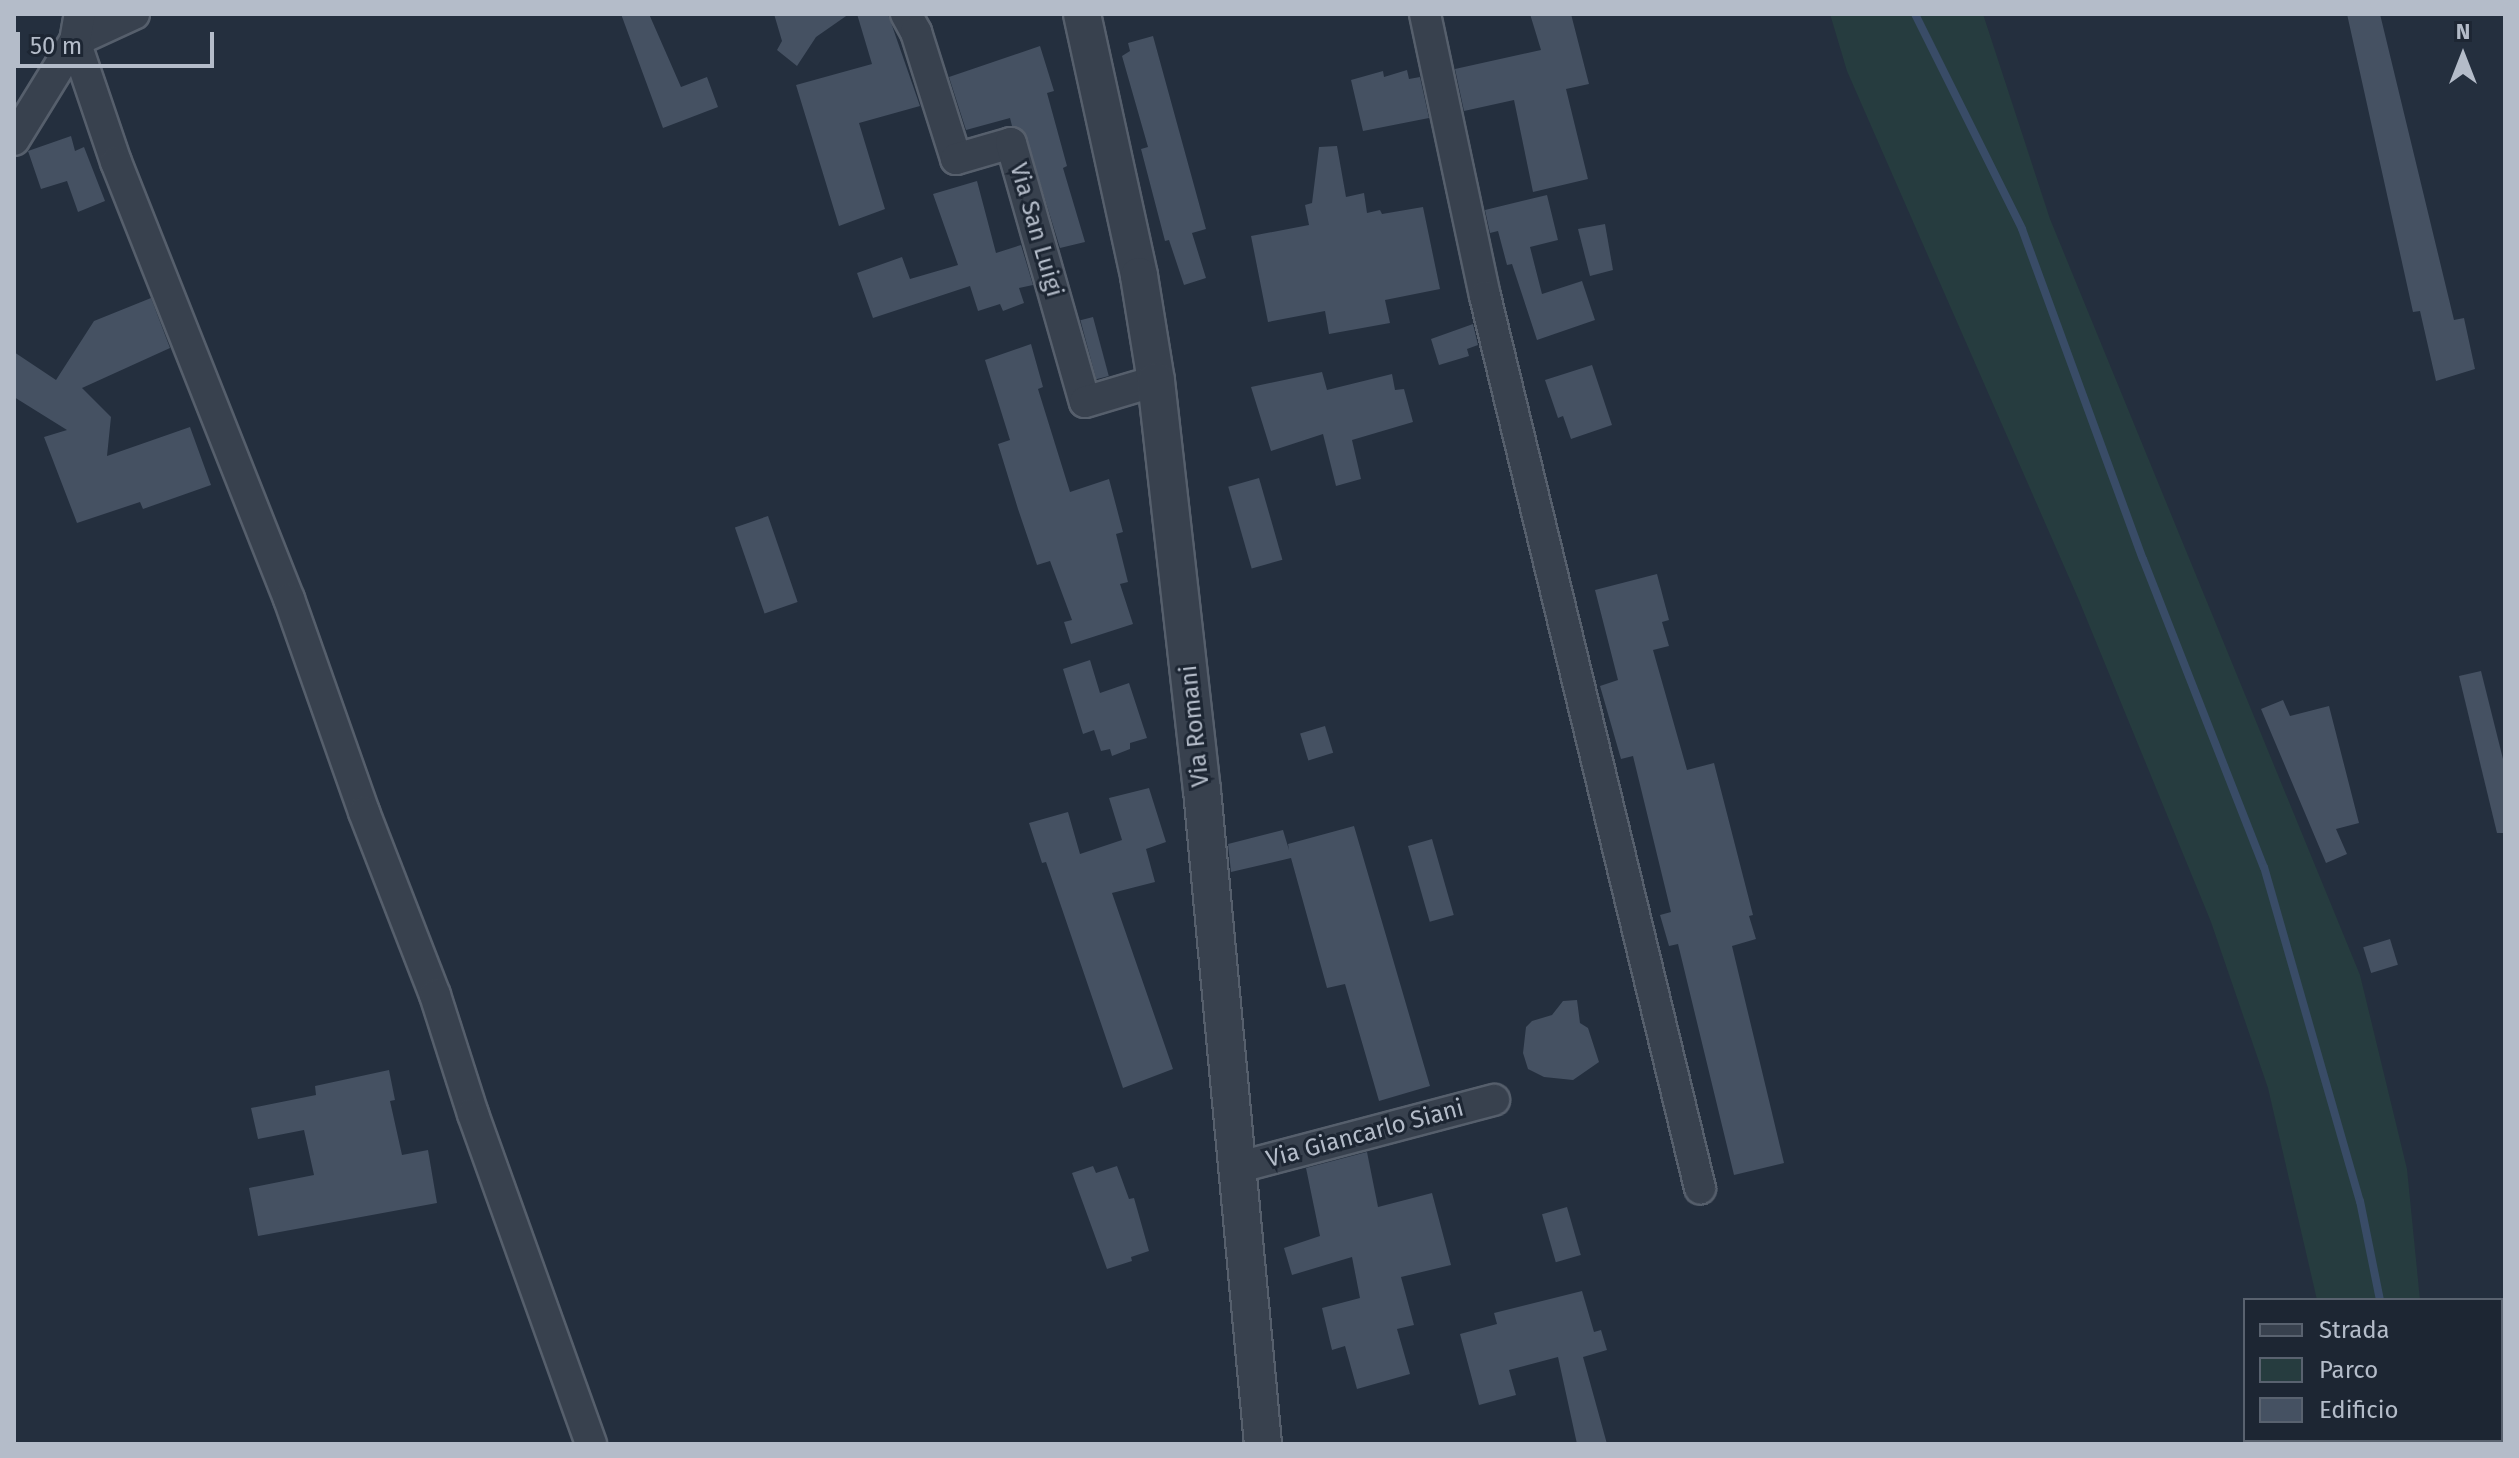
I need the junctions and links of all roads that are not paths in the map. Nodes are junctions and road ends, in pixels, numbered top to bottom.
1 (134, 14) edge
2 (906, 14) edge
3 (1082, 14) edge
4 (1425, 14) edge
5 (78, 27) edge
6 (14, 140) edge
7 (1156, 381) junction
8 (1494, 1100) dead end
9 (1236, 1168) junction
10 (1700, 1188) dead end
11 (591, 1444) edge
12 (1263, 1444) edge

1 - 5 street
2 - 7 street, Via San Luigi
3 - 7 street, Via Romani
4 - 10 street
5 - 6 street
5 - 11 street
7 - 9 street, Via Romani
8 - 9 street, Via Giancarlo Siani
9 - 12 street, Via Romani

